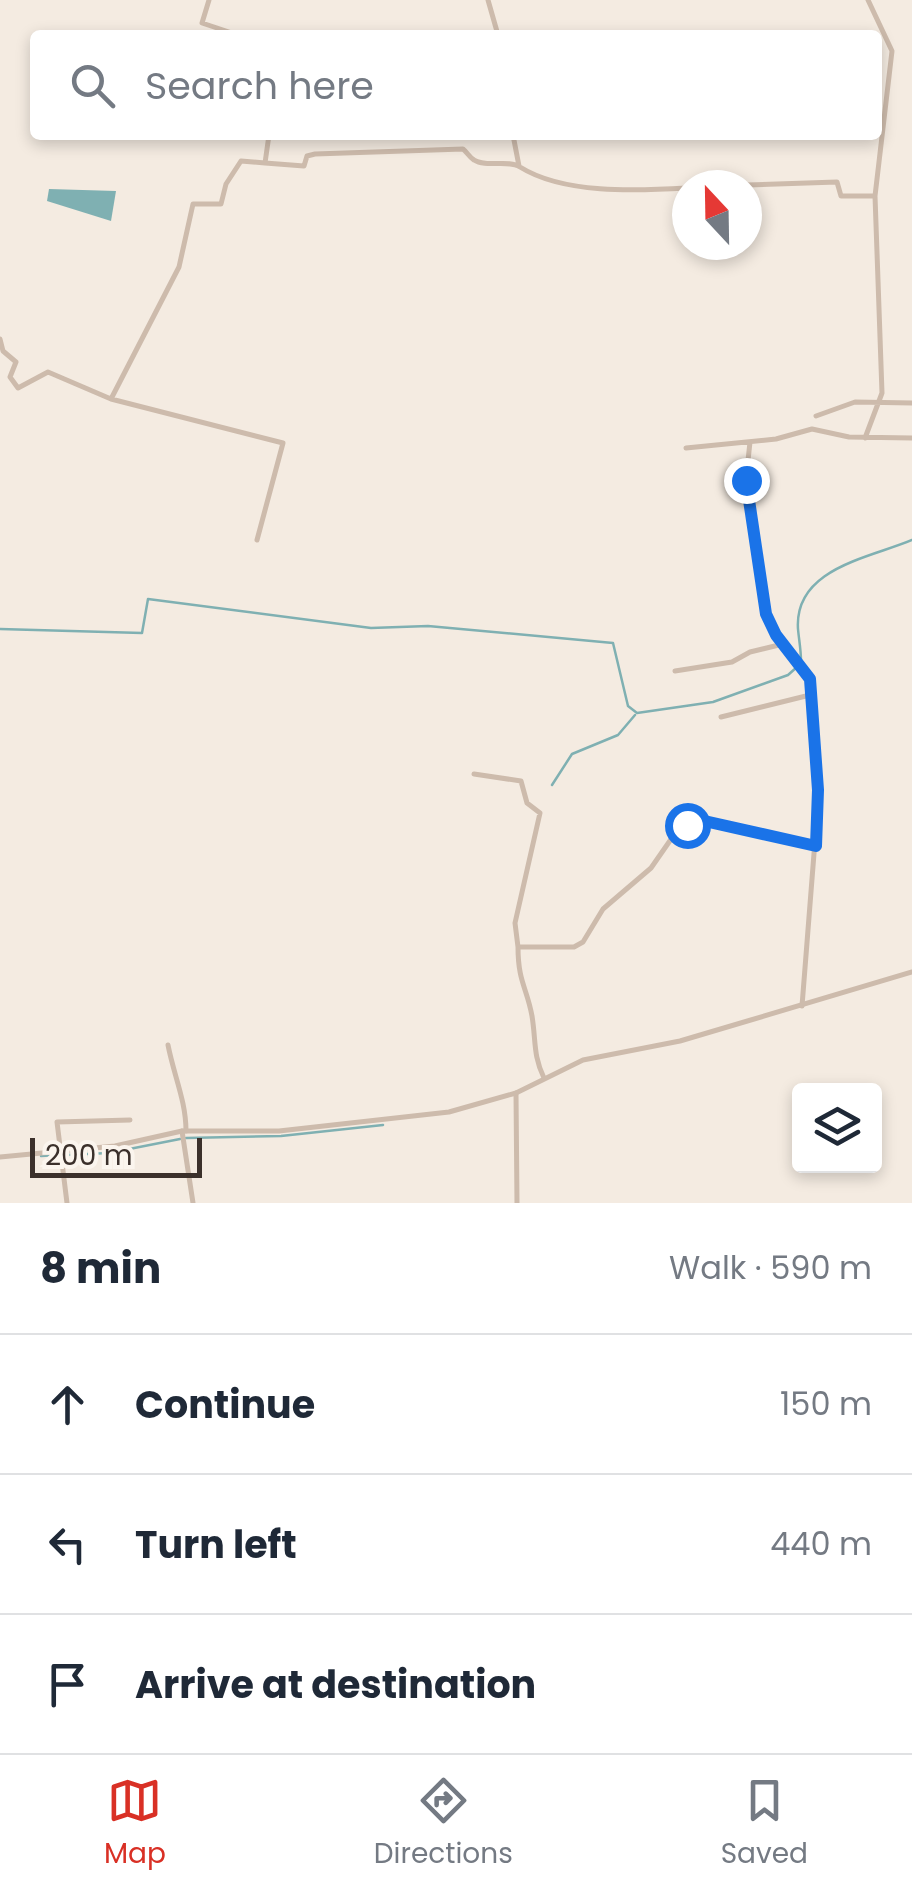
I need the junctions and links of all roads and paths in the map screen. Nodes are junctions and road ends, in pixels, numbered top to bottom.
1 (210, 0) edge
2 (488, 0) edge
3 (868, 0) edge
4 (222, 30) edge
5 (497, 30) edge
6 (268, 140) edge
7 (514, 140) edge
8 (266, 164) junction
9 (519, 166) junction
10 (762, 185) edge
11 (672, 188) edge
12 (876, 196) junction
13 (0, 339) edge
14 (112, 399) junction
15 (880, 401) junction
16 (912, 403) edge
17 (816, 416) dead end
18 (865, 438) junction
19 (912, 438) edge
20 (750, 442) junction
21 (686, 448) dead end
22 (257, 540) dead end
23 (782, 644) junction
24 (675, 672) dead end
25 (812, 695) junction
26 (721, 717) dead end
27 (474, 774) dead end
28 (816, 846) junction
29 (518, 947) junction
30 (912, 972) edge
31 (802, 1006) junction
32 (168, 1045) dead end
33 (544, 1078) junction
34 (516, 1093) junction
35 (130, 1120) dead end
36 (184, 1131) junction
37 (59, 1148) junction
38 (0, 1157) edge
39 (68, 1203) edge
40 (193, 1203) edge
41 (517, 1203) edge

1 - 4 street
2 - 5 street
3 - 12 street
6 - 8 street
7 - 9 street
8 - 9 street
8 - 14 street
9 - 11 street
10 - 12 street
12 - 15 street
13 - 14 street
14 - 22 street
15 - 16 street
15 - 17 street
15 - 18 street
18 - 19 street
18 - 20 street
20 - 21 street
20 - 23 street
23 - 24 street
23 - 25 street
25 - 26 street
25 - 28 street
27 - 29 street
28 - 29 street
28 - 31 street
29 - 33 street
30 - 31 street
31 - 33 street
32 - 36 street
33 - 34 street
34 - 36 street
34 - 41 street
35 - 37 street
36 - 37 street
36 - 40 street
37 - 38 street
37 - 39 street

